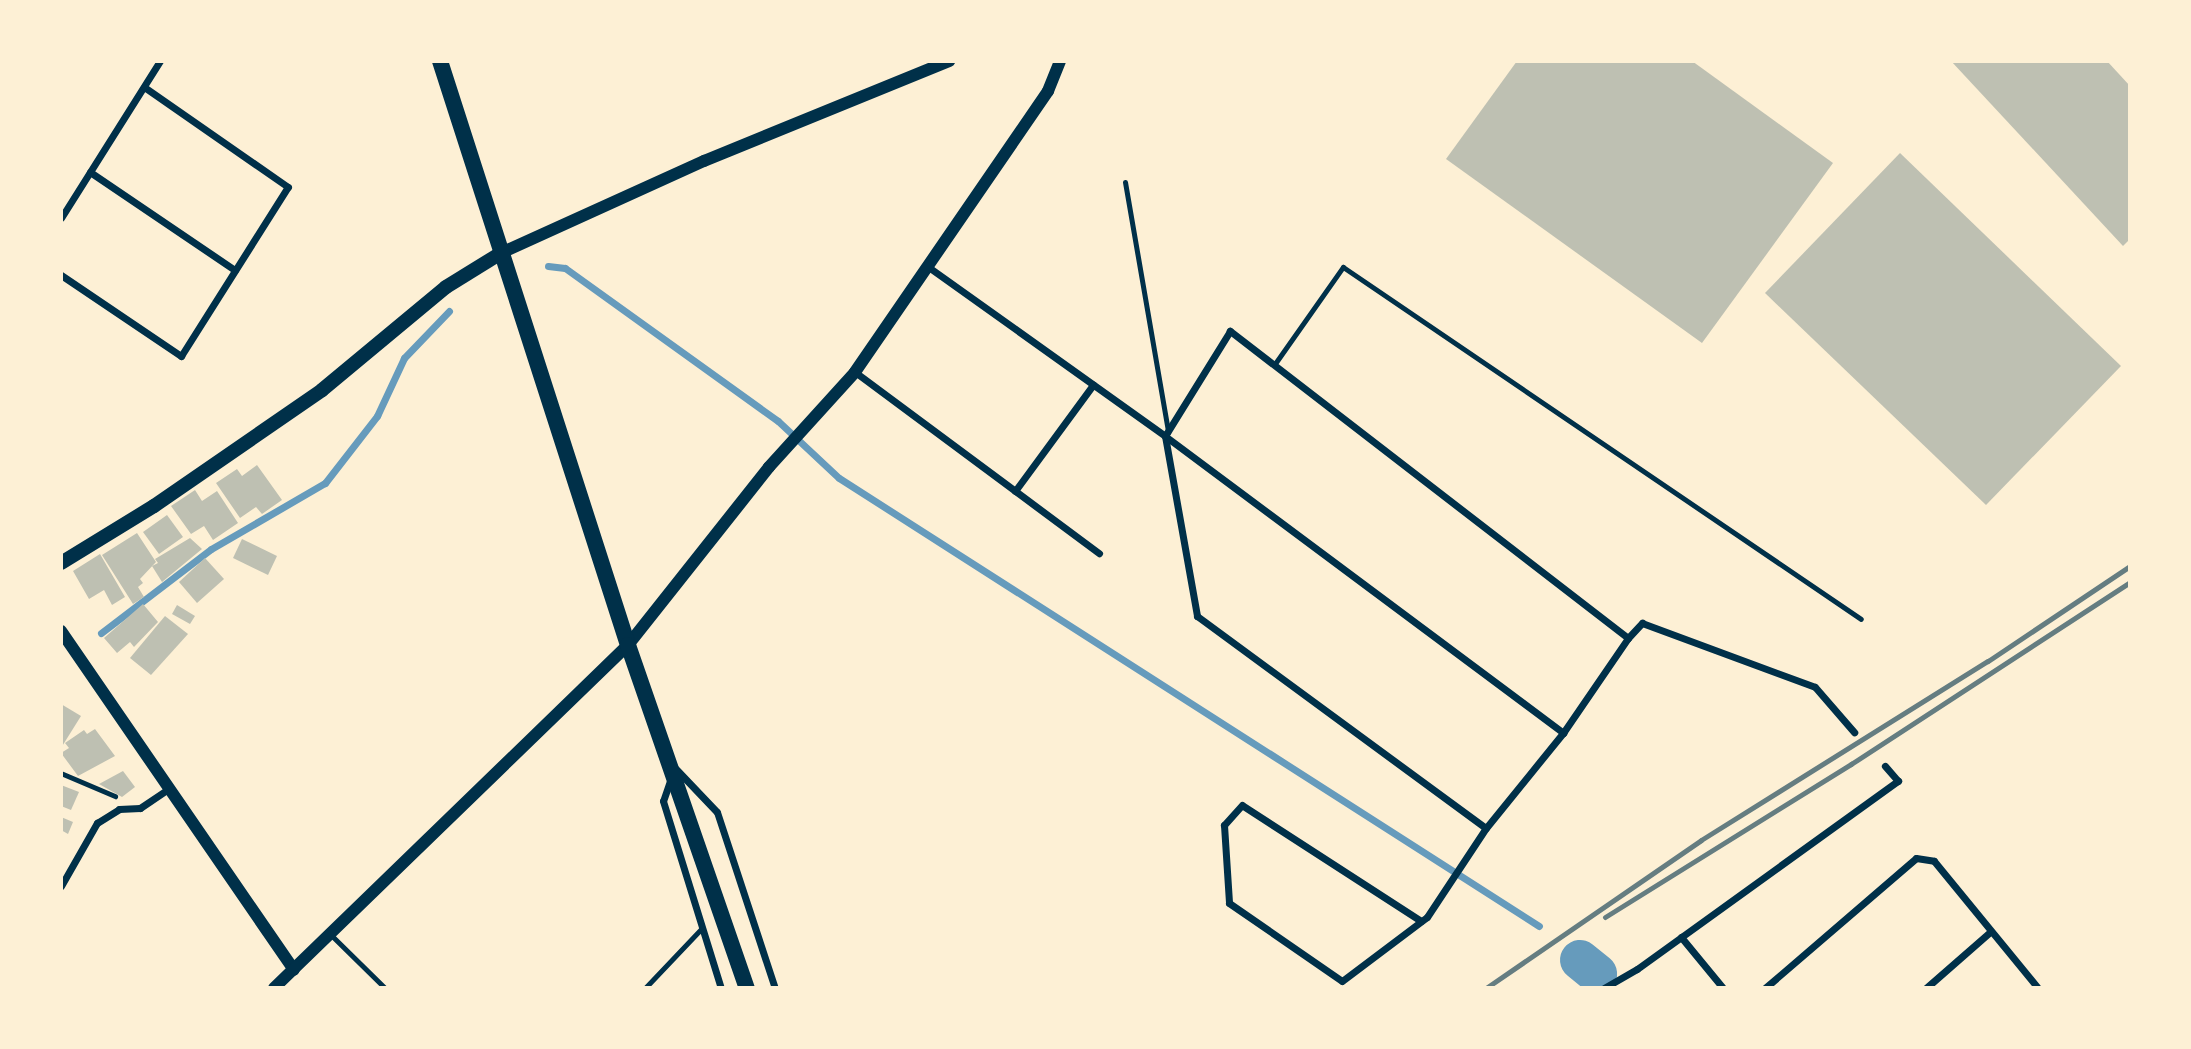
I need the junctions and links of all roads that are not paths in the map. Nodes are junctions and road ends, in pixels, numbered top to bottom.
1 (160, 61) edge
2 (440, 61) edge
3 (949, 61) edge
4 (1060, 61) edge
5 (144, 87) junction
6 (90, 172) junction
7 (1125, 182) dead end
8 (61, 218) edge
9 (501, 253) junction
10 (926, 265) junction
11 (235, 270) junction
12 (61, 275) edge
13 (1274, 365) junction
14 (855, 372) junction
15 (1093, 385) junction
16 (1166, 434) junction
17 (1015, 491) junction
18 (1099, 553) dead end
19 (61, 563) edge
20 (1861, 619) dead end
21 (61, 631) edge
22 (1628, 638) junction
23 (628, 645) junction
24 (1854, 732) dead end
25 (1563, 733) junction
26 (1885, 766) dead end
27 (670, 767) junction
28 (170, 788) junction
29 (1486, 828) junction
30 (61, 886) edge
31 (1421, 921) junction
32 (701, 929) junction
33 (1991, 931) junction
34 (330, 934) junction
35 (1681, 937) junction
36 (294, 970) junction
37 (1341, 984) edge
38 (274, 988) edge
39 (384, 988) edge
40 (645, 988) edge
41 (721, 988) edge
42 (747, 988) edge
43 (775, 988) edge
44 (1604, 988) edge
45 (1723, 988) edge
46 (1765, 988) edge
47 (1926, 988) edge
48 (2038, 988) edge

1 - 5 street
2 - 9 main road
3 - 9 street
4 - 10 street
5 - 6 street
5 - 11 street
6 - 8 street
6 - 11 street
7 - 16 lane
9 - 19 main road
9 - 23 main road
10 - 14 street
10 - 15 street
11 - 12 street
13 - 16 street
13 - 20 lane
13 - 22 street
14 - 17 street
14 - 23 street
15 - 16 street
15 - 17 street
16 - 25 street
16 - 29 street
17 - 18 street
21 - 28 street
22 - 24 street
22 - 25 street
23 - 27 main road
23 - 34 street
25 - 29 street
26 - 35 street
27 - 32 street
27 - 42 main road
27 - 43 street
28 - 30 street
28 - 36 street
29 - 31 street
31 - 37 street
31 - 37 street
32 - 40 lane
32 - 41 street
33 - 46 street
33 - 47 street
33 - 48 street
34 - 36 street
34 - 39 lane
35 - 44 street
35 - 45 street
36 - 38 street

